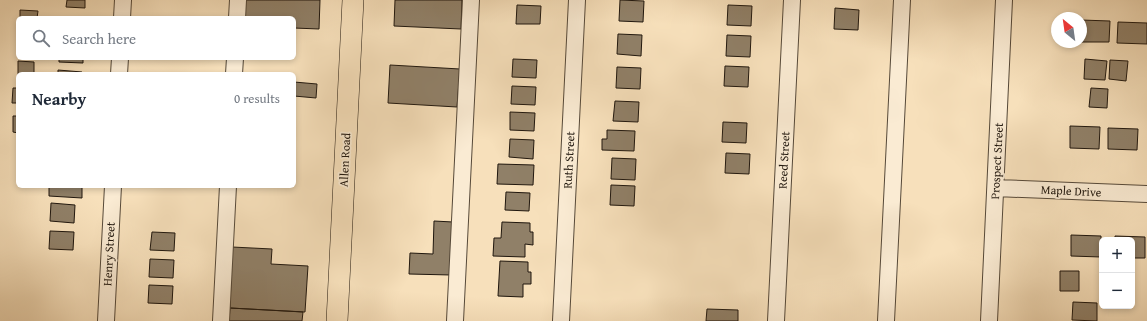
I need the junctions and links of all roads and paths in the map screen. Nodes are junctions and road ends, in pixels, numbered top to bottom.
1 (123, 0) edge
2 (238, 0) edge
3 (353, 0) edge
4 (471, 0) edge
5 (577, 0) edge
6 (792, 0) edge
7 (902, 0) edge
8 (1004, 0) edge
9 (122, 16) edge
10 (237, 16) edge
11 (120, 60) edge
12 (235, 60) edge
13 (119, 72) edge
14 (234, 72) edge
15 (113, 188) edge
16 (228, 188) edge
17 (996, 188) junction
18 (1147, 194) edge
19 (106, 321) edge
20 (221, 321) edge
21 (337, 321) edge
22 (455, 321) edge
23 (561, 321) edge
24 (776, 321) edge
25 (886, 321) edge
26 (989, 321) edge

1 - 9 street
2 - 10 street
3 - 21 main road, Allen Road
4 - 22 street
5 - 23 street, Ruth Street
6 - 24 street, Reed Street
7 - 25 street
8 - 17 street, Prospect Street
11 - 13 street
12 - 14 street
15 - 19 street, Henry Street
16 - 20 street
17 - 18 street, Maple Drive
17 - 26 street, Prospect Street

